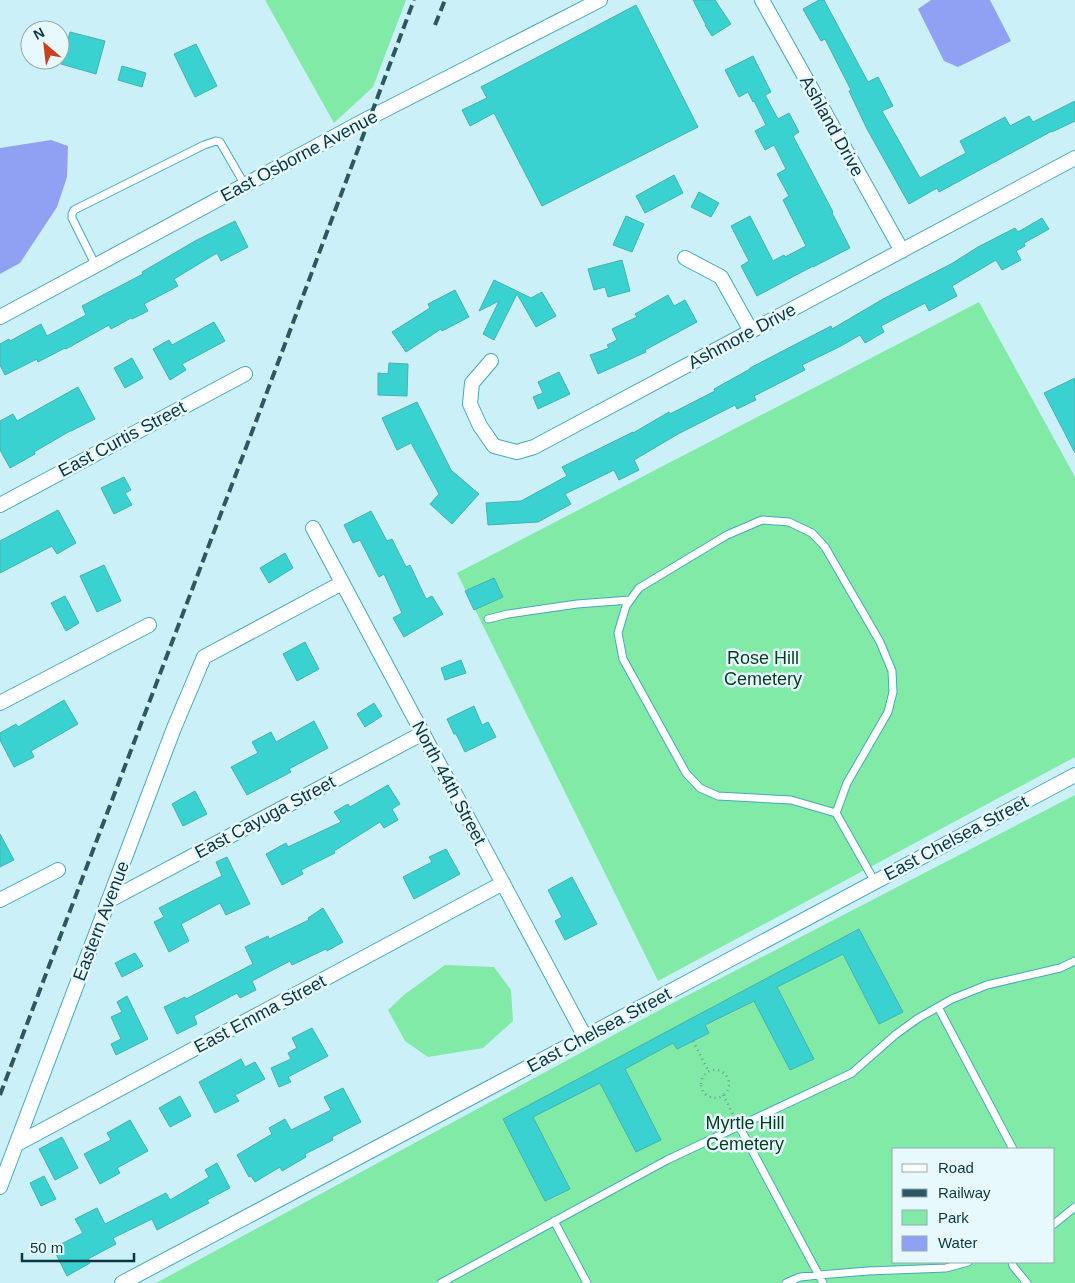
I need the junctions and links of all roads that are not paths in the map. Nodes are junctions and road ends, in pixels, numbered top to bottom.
1 (600, 0) edge
2 (762, 0) edge
3 (1075, 158) edge
4 (245, 185) junction
5 (902, 252) junction
6 (685, 258) dead end
7 (96, 266) junction
8 (0, 317) edge
9 (751, 331) junction
10 (491, 361) dead end
11 (245, 374) dead end
12 (0, 505) edge
13 (313, 528) dead end
14 (342, 583) junction
15 (630, 600) junction
16 (488, 619) dead end
17 (149, 625) dead end
18 (0, 703) edge
19 (422, 733) junction
20 (1075, 775) edge
21 (836, 813) junction
22 (58, 870) dead end
23 (875, 882) junction
24 (503, 883) junction
25 (0, 900) edge
26 (108, 902) junction
27 (1075, 961) edge
28 (938, 1007) junction
29 (585, 1037) junction
30 (739, 1126) junction
31 (17, 1144) junction
32 (1012, 1148) edge
33 (0, 1187) edge
34 (1075, 1207) edge
35 (554, 1221) junction
36 (1055, 1223) edge
37 (964, 1263) edge
38 (1013, 1263) edge
39 (818, 1275) junction
40 (122, 1283) edge
41 (441, 1283) edge
42 (587, 1283) edge
43 (786, 1283) edge
44 (823, 1283) edge
45 (1027, 1283) edge

1 - 4 street, East Osborne Avenue
2 - 5 street, Ashland Drive
3 - 5 street, Ashmore Drive
4 - 7 street, East Osborne Avenue
4 - 7 lane
5 - 9 street, Ashmore Drive
6 - 9 street
7 - 8 street, East Osborne Avenue
9 - 10 street, Ashmore Drive
11 - 12 street, East Curtis Street
13 - 14 street, North 44th Street
14 - 19 street, North 44th Street
14 - 26 street, Eastern Avenue
15 - 16 lane
15 - 21 lane
15 - 21 lane
17 - 18 street
19 - 24 street, North 44th Street
19 - 26 street, East Cayuga Street
20 - 23 street, East Chelsea Street
21 - 23 lane
22 - 25 street
23 - 29 street, East Chelsea Street
24 - 29 street, North 44th Street
24 - 31 street, East Emma Street
26 - 31 street, Eastern Avenue
27 - 28 lane
28 - 30 lane
28 - 32 lane
29 - 40 street, East Chelsea Street
30 - 35 lane
30 - 39 lane
31 - 33 street, Eastern Avenue
34 - 36 lane
35 - 41 lane
35 - 42 lane
37 - 39 lane
38 - 45 lane
39 - 43 lane
39 - 44 lane

